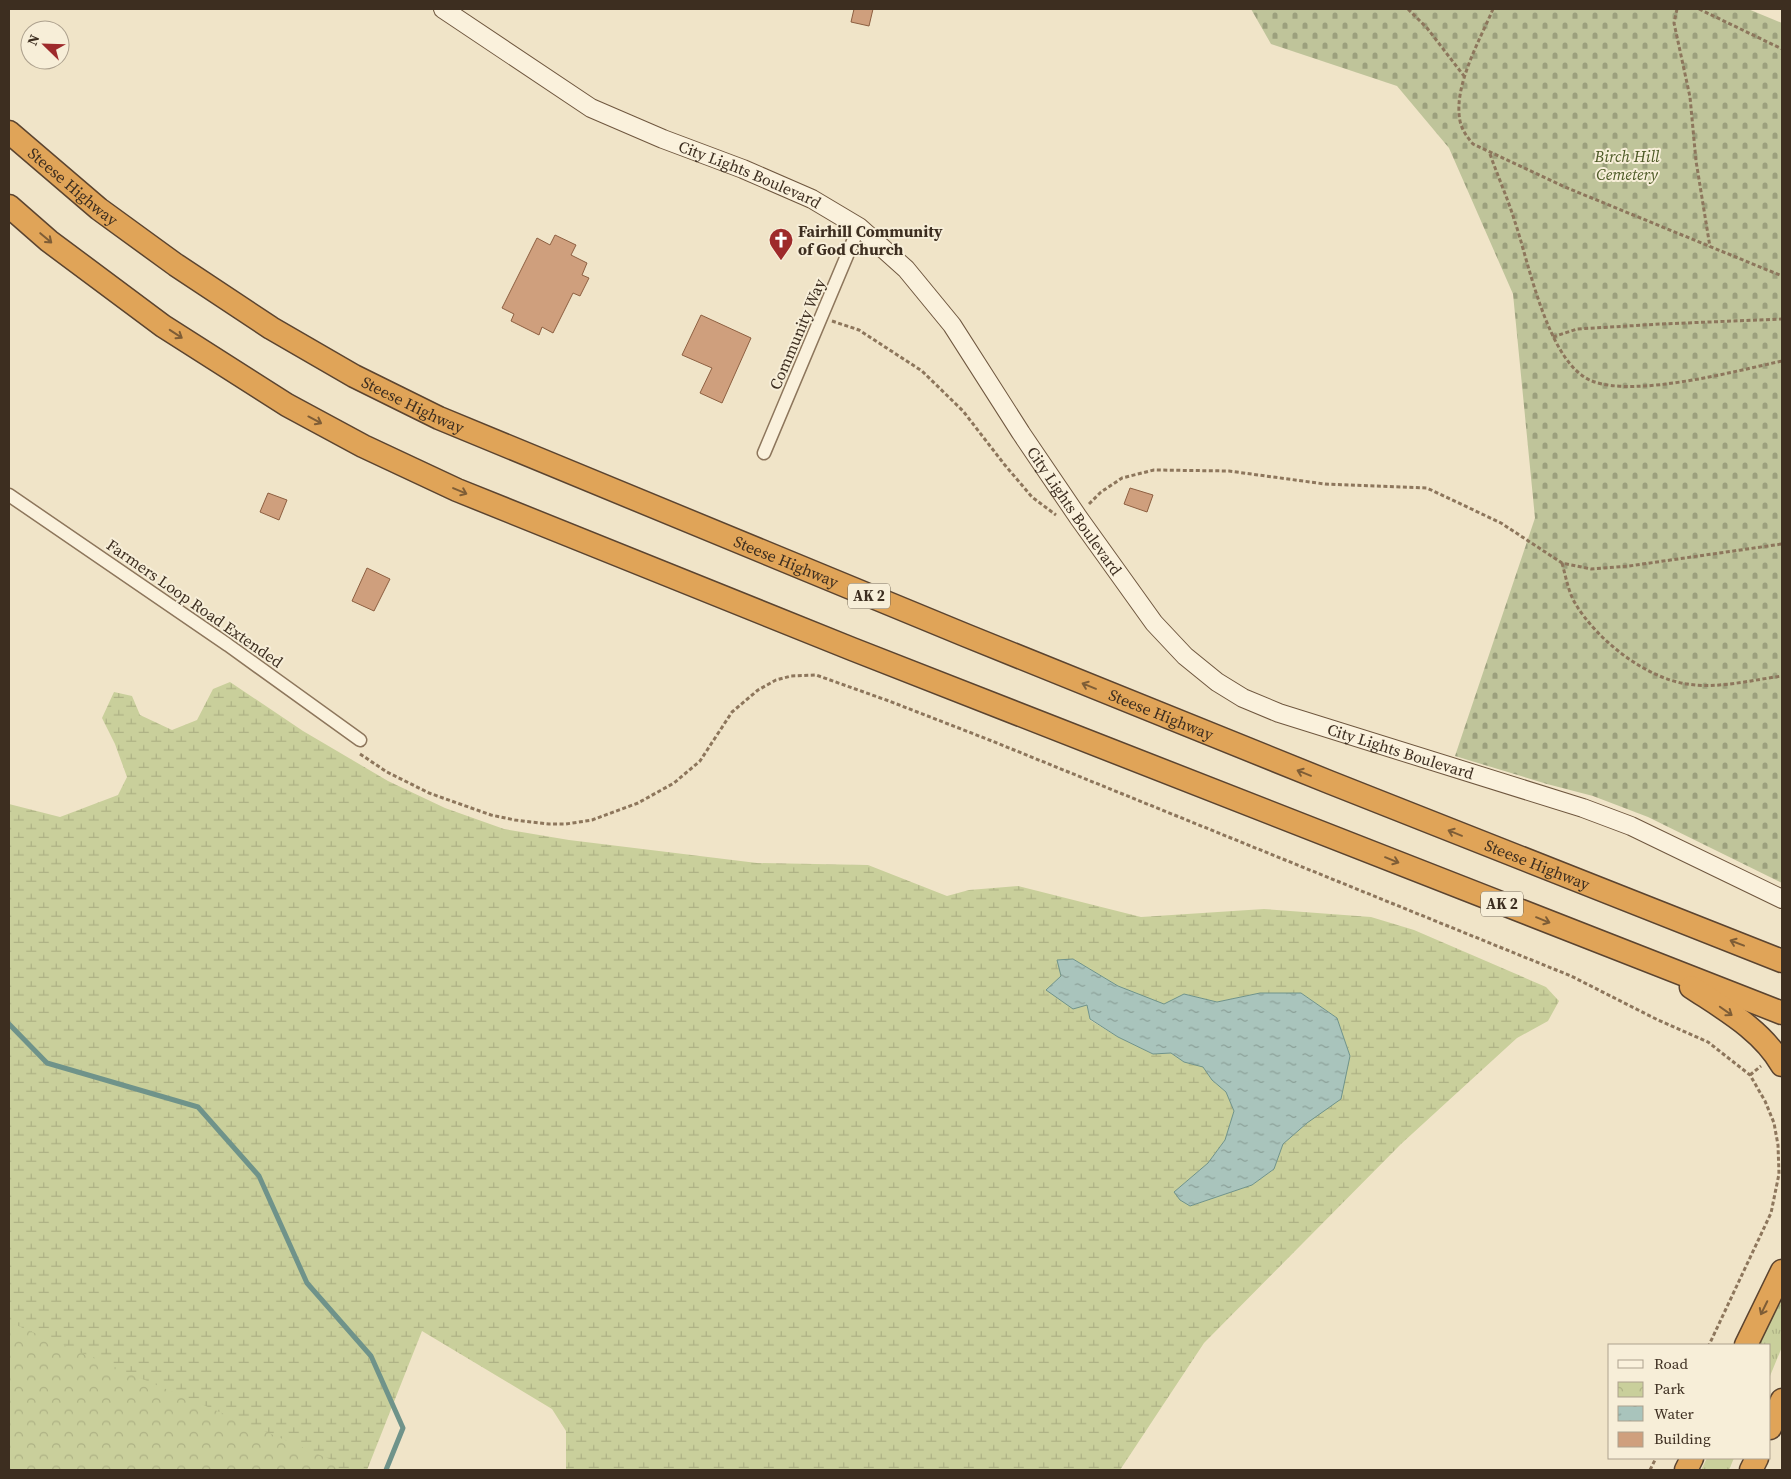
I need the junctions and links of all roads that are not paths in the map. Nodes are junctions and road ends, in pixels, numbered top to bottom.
1 (443, 9) edge
2 (9, 132) edge
3 (9, 206) edge
4 (859, 227) junction
5 (764, 453) dead end
6 (9, 495) edge
7 (358, 745) road end
8 (1782, 899) edge
9 (1782, 961) edge
10 (1657, 964) junction
11 (1782, 1013) edge
12 (1773, 1065) edge
13 (1782, 1271) edge
14 (1746, 1344) edge
15 (1782, 1400) edge
16 (1771, 1426) edge

1 - 4 street, City Lights Boulevard
9 -> 2 highway, Steese Highway / AK 2
3 -> 10 highway, AK 2
4 - 5 street, Community Way
4 - 8 street, City Lights Boulevard
6 - 7 street, Farmers Loop Road Extended
10 - 11 highway, AK 2
10 -> 12 highway
13 -> 14 highway
15 - 16 highway

